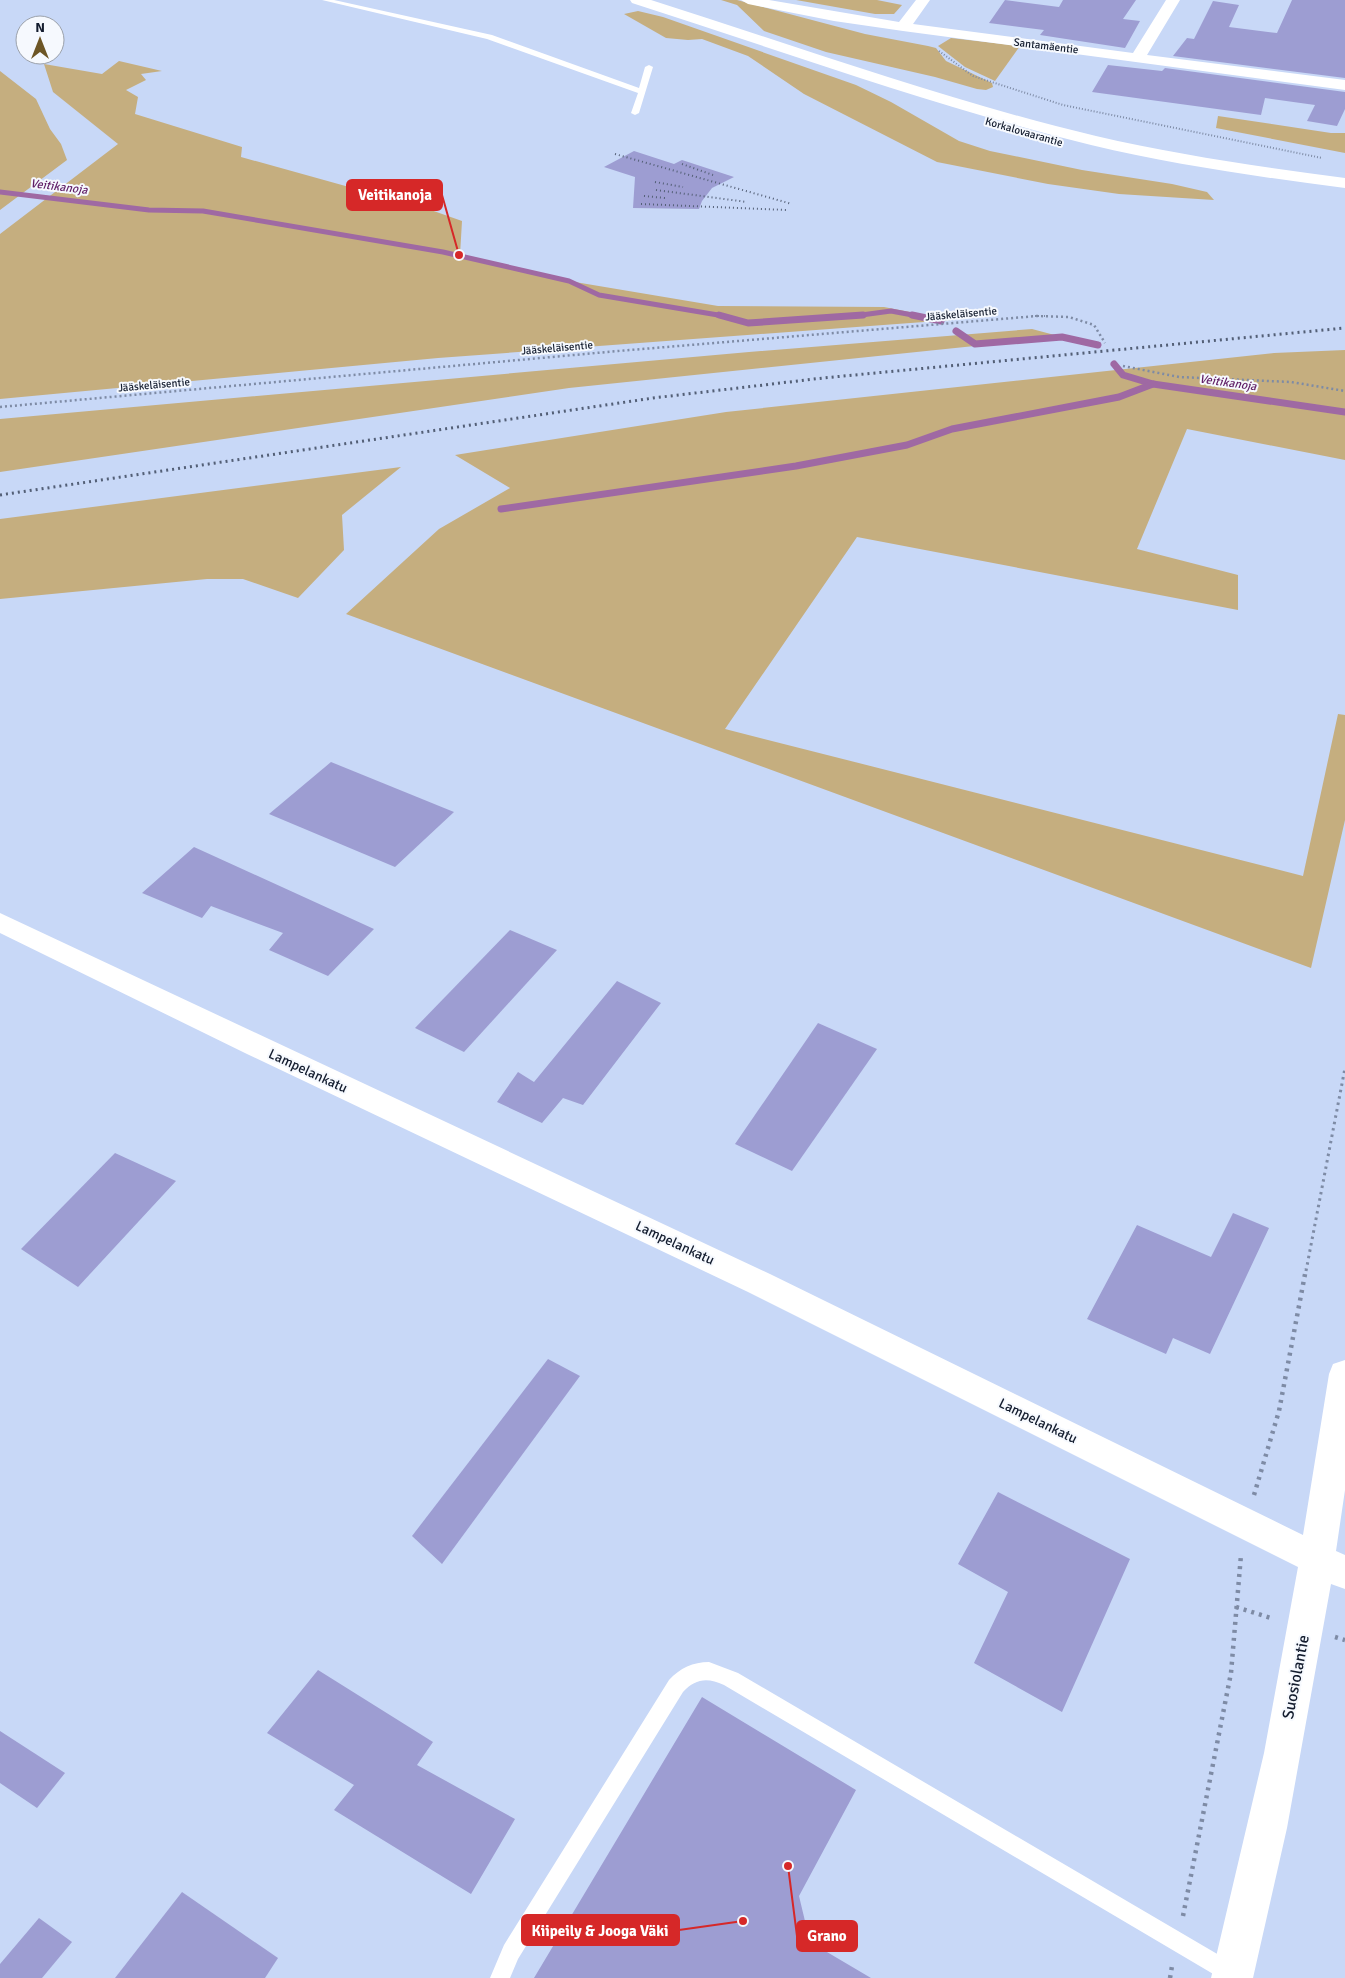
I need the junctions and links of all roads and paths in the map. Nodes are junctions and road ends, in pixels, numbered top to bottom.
1 (325, 0) edge
2 (637, 0) edge
3 (748, 0) edge
4 (923, 0) edge
5 (1173, 0) edge
6 (716, 25) junction
7 (903, 27) junction
8 (933, 31) junction
9 (1137, 58) junction
10 (648, 67) dead end
11 (1345, 85) edge
12 (642, 92) junction
13 (635, 112) dead end
14 (1324, 158) dead end
15 (1337, 182) edge
16 (1345, 196) edge
17 (1105, 343) dead end
18 (1123, 366) dead end
19 (1345, 392) edge
20 (0, 407) edge
21 (0, 922) edge
22 (1345, 1374) edge
23 (1332, 1566) edge
24 (1233, 1976) edge
25 (500, 1978) edge

1 - 12 lane
2 - 6 street, Korkalovaarantie
3 - 7 street, Santamäentie
4 - 7 street
5 - 9 street
6 - 15 street, Korkalovaarantie
6 - 16 street, Korkalovaarantie
7 - 8 street, Santamäentie
8 - 9 street, Santamäentie
8 - 14 path
9 - 11 street, Santamäentie
10 - 12 lane
12 - 13 lane
17 - 20 path, Jääskeläisentie
18 - 19 path
21 - 23 street, Lampelankatu
22 - 23 street, Suosiolantie
23 - 24 street, Suosiolantie
24 - 25 lane

